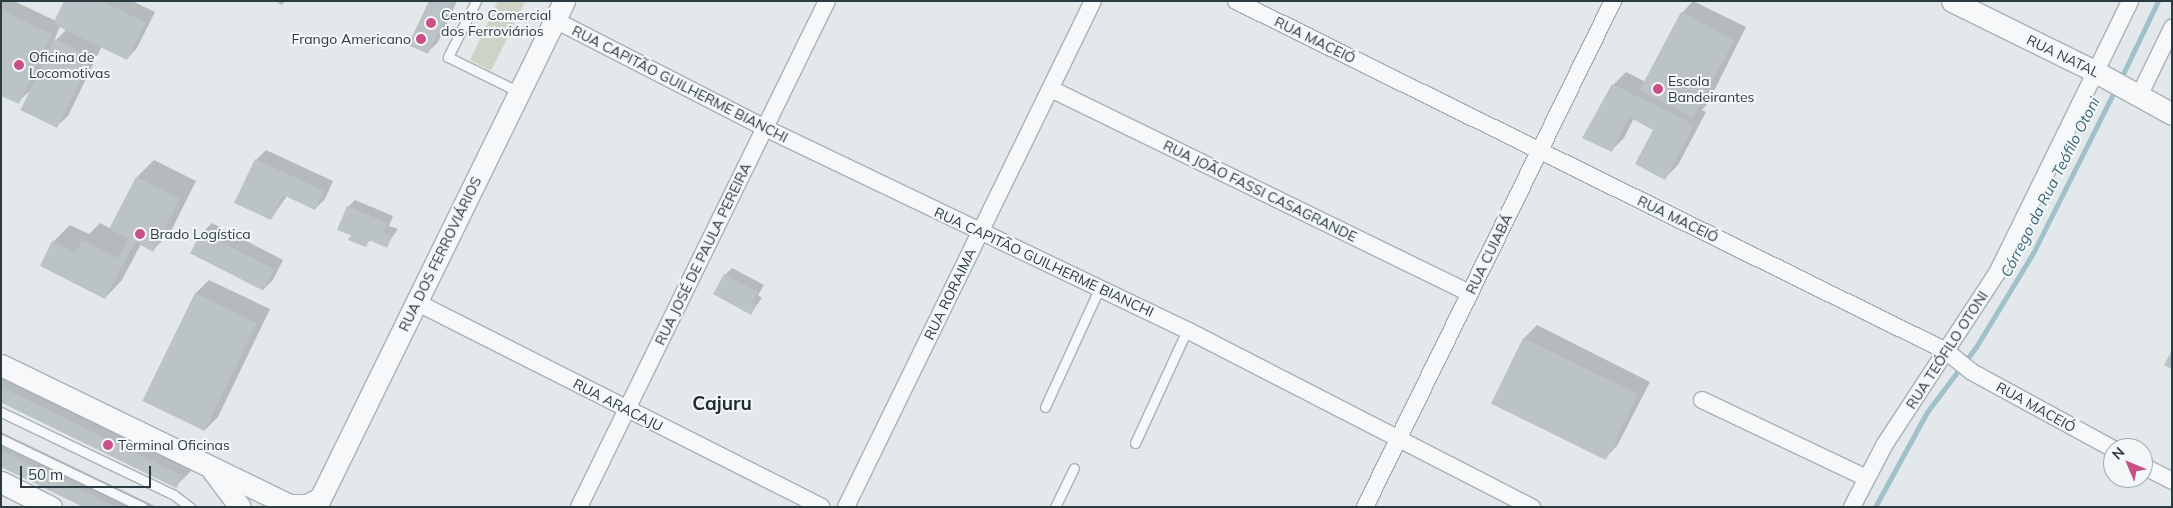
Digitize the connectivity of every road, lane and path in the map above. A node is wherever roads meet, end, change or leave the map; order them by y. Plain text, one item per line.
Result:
1 (476, 1) edge
2 (827, 1) edge
3 (1094, 1) edge
4 (1236, 1) edge
5 (1613, 1) edge
6 (1952, 1) edge
7 (2130, 1) edge
8 (559, 10) edge
9 (2172, 28) edge
10 (2096, 72) junction
11 (1050, 89) junction
12 (519, 92) junction
13 (2139, 96) junction
14 (2172, 114) edge
15 (765, 128) junction
16 (1540, 151) junction
17 (980, 232) junction
18 (1099, 289) junction
19 (1470, 293) junction
20 (416, 302) junction
21 (1187, 330) junction
22 (1946, 351) junction
23 (1, 365) edge
24 (1702, 400) dead end
25 (1044, 407) dead end
26 (626, 410) junction
27 (1, 412) edge
28 (1399, 438) junction
29 (1, 439) edge
30 (1134, 444) dead end
31 (2103, 444) edge
32 (210, 468) junction
33 (1074, 468) dead end
34 (2153, 470) edge
35 (2170, 477) edge
36 (1866, 478) junction
37 (1, 482) edge
38 (318, 502) edge
39 (51, 507) edge
40 (142, 507) edge
41 (190, 507) edge
42 (240, 507) edge
43 (579, 507) edge
44 (821, 507) edge
45 (846, 507) edge
46 (1055, 507) edge
47 (1365, 507) edge
48 (1532, 507) edge
49 (1852, 507) edge

1 - 12 lane
2 - 15 street, RUA JOSÉ DE PAULA PEREIRA
3 - 11 street, RUA RORAIMA
4 - 16 street, RUA MACEIÓ
5 - 16 street, RUA CUIABÁ
6 - 10 street, RUA NATAL
7 - 10 street, RUA TEÓFILO OTONI
8 - 12 street, RUA DOS FERROVIÁRIOS
8 - 15 street, RUA CAPITÃO GUILHERME BIANCHI
9 - 13 street
10 - 13 street, RUA NATAL
10 - 22 street, RUA TEÓFILO OTONI
11 - 17 street, RUA RORAIMA
11 - 19 street, RUA JOÃO FASSI CASAGRANDE
12 - 20 street, RUA DOS FERROVIÁRIOS
13 - 14 street, RUA NATAL
15 - 17 street, RUA CAPITÃO GUILHERME BIANCHI
15 - 26 street, RUA JOSÉ DE PAULA PEREIRA
16 - 19 street, RUA CUIABÁ
16 - 22 street, RUA MACEIÓ
17 - 18 street, RUA CAPITÃO GUILHERME BIANCHI
17 - 45 street, RUA RORAIMA
18 - 21 street, RUA CAPITÃO GUILHERME BIANCHI
18 - 25 lane
19 - 28 street, RUA CUIABÁ
20 - 26 street, RUA ARACAJU
20 - 38 street, RUA DOS FERROVIÁRIOS
21 - 28 street, RUA CAPITÃO GUILHERME BIANCHI
21 - 30 lane
22 - 31 street, RUA MACEIÓ
22 - 36 street, RUA TEÓFILO OTONI
23 - 32 street
24 - 36 street
26 - 43 street, RUA JOSÉ DE PAULA PEREIRA
26 - 44 street, RUA ARACAJU
27 - 41 lane
28 - 47 street, RUA CUIABÁ
28 - 48 street, RUA CAPITÃO GUILHERME BIANCHI
29 - 40 lane
32 - 38 street
32 - 42 street
33 - 46 lane
34 - 35 street
36 - 49 street, RUA TEÓFILO OTONI
37 - 39 street

